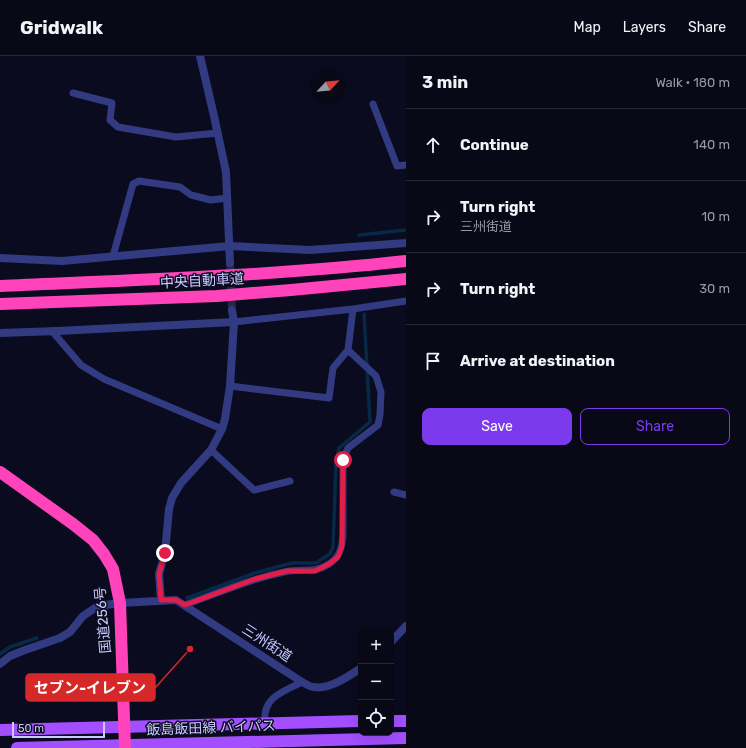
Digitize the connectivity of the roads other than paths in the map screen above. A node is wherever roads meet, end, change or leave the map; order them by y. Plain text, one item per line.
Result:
1 (200, 56) edge
2 (73, 93) dead end
3 (373, 104) dead end
4 (218, 133) junction
5 (406, 165) edge
6 (227, 198) junction
7 (406, 243) edge
8 (230, 246) junction
9 (113, 256) junction
10 (0, 258) edge
11 (406, 261) edge
12 (230, 263) tunnel mouth
13 (406, 279) edge
14 (0, 286) edge
15 (406, 301) edge
16 (0, 304) edge
17 (353, 309) junction
18 (232, 310) tunnel mouth
19 (234, 322) junction
20 (52, 331) junction
21 (0, 333) edge
22 (348, 350) junction
23 (230, 386) junction
24 (222, 429) junction
25 (211, 450) junction
26 (0, 472) edge
27 (290, 481) dead end
28 (394, 492) dead end
29 (406, 495) edge
30 (161, 600) junction
31 (120, 603) junction
32 (185, 605) junction
33 (406, 626) edge
34 (394, 639) edge
35 (0, 664) edge
36 (358, 670) edge
37 (302, 682) junction
38 (358, 721) edge
39 (394, 721) edge
40 (406, 721) edge
41 (265, 723) junction
42 (124, 727) junction
43 (0, 730) edge
44 (406, 738) edge
45 (125, 747) edge
46 (17, 748) edge

1 - 4 street
2 - 4 lane
3 - 5 lane
4 - 6 street
6 - 8 street
6 - 9 lane
7 - 8 street
8 - 9 street
8 - 12 street
9 - 10 street
11 - 14 highway, 中央自動車道
13 - 16 highway, 中央自動車道
15 - 17 lane
17 - 19 lane
17 - 22 lane
18 - 19 street
19 - 20 street
19 - 23 street
20 - 21 street
20 - 24 lane
22 - 23 lane
22 - 32 lane
23 - 24 street
24 - 25 street
25 - 27 lane
25 - 30 street
26 - 31 highway, 国道256号
28 - 29 lane
30 - 31 street, 三州街道
30 - 32 street, 三州街道
31 - 35 street, 三州街道
31 - 42 highway, 国道256号
32 - 37 street, 三州街道
33 - 34 street
36 - 37 street, 三州街道
37 - 41 lane
38 - 41 main road, 飯島飯田線 バイパス
39 - 40 main road
41 - 42 main road, 飯島飯田線 バイパス
42 - 43 main road, 飯島飯田線 バイパス
42 - 45 highway, 国道256号
44 - 45 main road, 飯島飯田線 バイパス
45 - 46 main road, 飯島飯田線 バイパス

